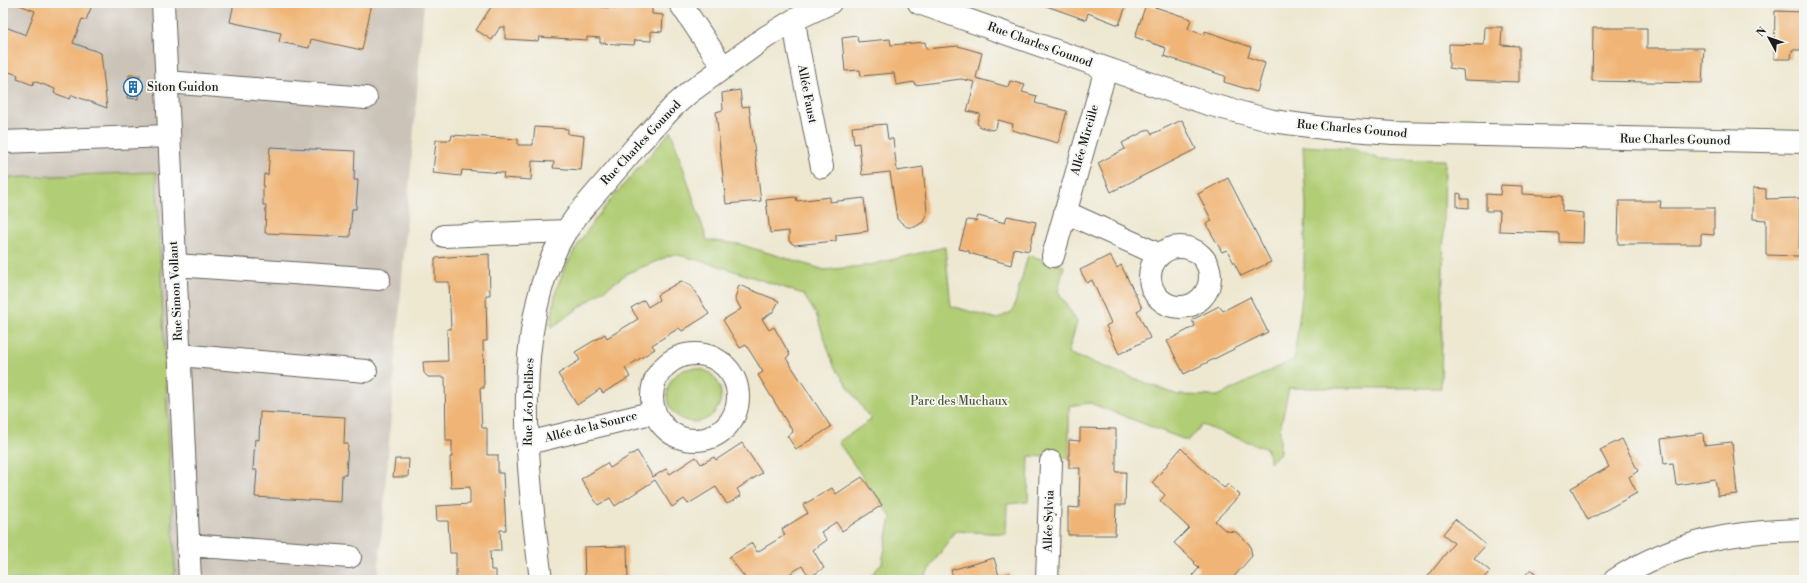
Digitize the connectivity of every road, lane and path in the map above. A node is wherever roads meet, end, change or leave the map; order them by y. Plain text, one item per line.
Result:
1 (163, 3) edge
2 (680, 3) edge
3 (830, 3) edge
4 (930, 5) edge
5 (794, 20) junction
6 (723, 67) junction
7 (1106, 69) junction
8 (167, 82) junction
9 (366, 98) dead end
10 (169, 136) junction
11 (3, 142) edge
12 (1804, 142) edge
13 (822, 167) dead end
14 (1065, 212) junction
15 (566, 230) junction
16 (444, 236) dead end
17 (1160, 255) dead end
18 (1053, 256) dead end
19 (175, 265) junction
20 (379, 279) dead end
21 (179, 355) junction
22 (366, 371) dead end
23 (654, 412) dead end
24 (528, 443) junction
25 (1051, 462) dead end
26 (1804, 530) edge
27 (188, 545) junction
28 (350, 557) dead end
29 (190, 580) edge
30 (541, 580) edge
31 (1047, 580) edge
32 (1615, 580) edge

1 - 8 street, Rue Simon Vollant
2 - 6 street
3 - 5 street, Rue Charles Gounod
4 - 7 street, Rue Charles Gounod
5 - 6 street, Rue Charles Gounod
5 - 13 street, Allée Faust
6 - 15 street, Rue Charles Gounod
7 - 12 street, Rue Charles Gounod
7 - 14 street, Allée Mireille
8 - 9 street
8 - 10 street, Rue Simon Vollant
10 - 11 street
10 - 19 street, Rue Simon Vollant
14 - 17 street
14 - 18 street, Allée Mireille
15 - 16 street
15 - 24 street, Rue Léo Delibes
19 - 20 street
19 - 21 street, Rue Simon Vollant
21 - 22 street
21 - 27 street, Rue Simon Vollant
23 - 24 street, Allée de la Source
24 - 30 street, Rue Léo Delibes
25 - 31 street, Allée Sylvia
26 - 32 street
27 - 28 street
27 - 29 street, Rue Simon Vollant

